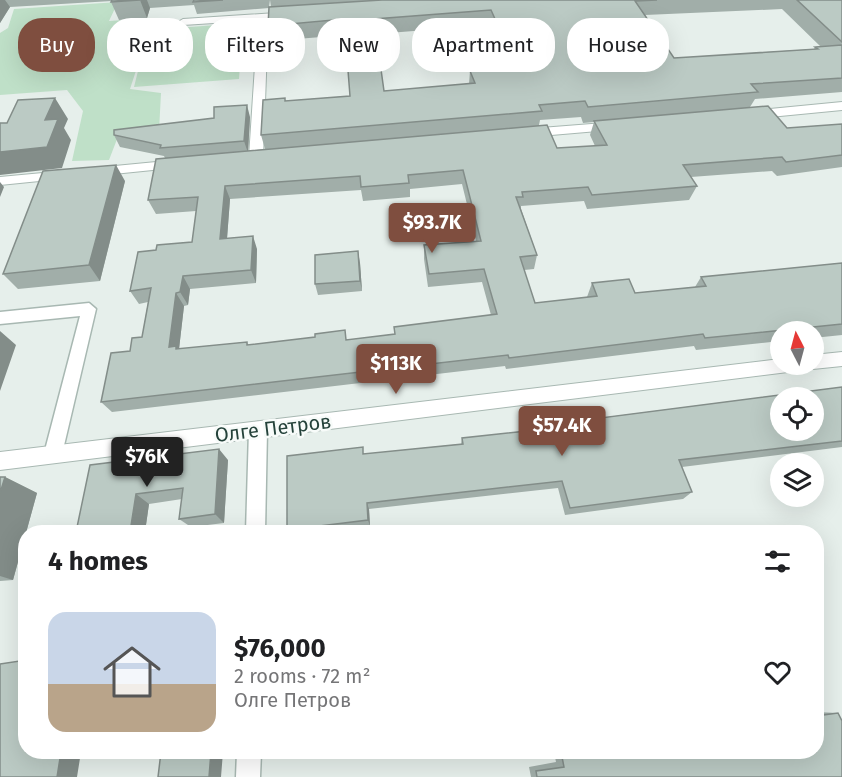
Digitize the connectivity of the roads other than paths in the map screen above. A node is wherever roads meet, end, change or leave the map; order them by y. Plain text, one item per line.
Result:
1 (297, 15) edge
2 (263, 17) junction
3 (193, 21) edge
4 (842, 106) edge
5 (734, 116) edge
6 (630, 125) edge
7 (513, 135) edge
8 (256, 157) edge
9 (187, 163) edge
10 (0, 181) edge
11 (0, 318) edge
12 (842, 359) edge
13 (824, 361) edge
14 (770, 367) edge
15 (258, 430) junction
16 (53, 454) junction
17 (0, 461) edge
18 (255, 525) edge
19 (249, 759) edge
20 (248, 777) edge

1 - 2 street
2 - 3 street
2 - 8 street
4 - 5 street
6 - 7 street
9 - 10 street
11 - 16 lane
12 - 13 street
14 - 15 street, Олге Петров
15 - 16 street, Олге Петров
15 - 18 lane
16 - 17 street, Олге Петров
19 - 20 lane

